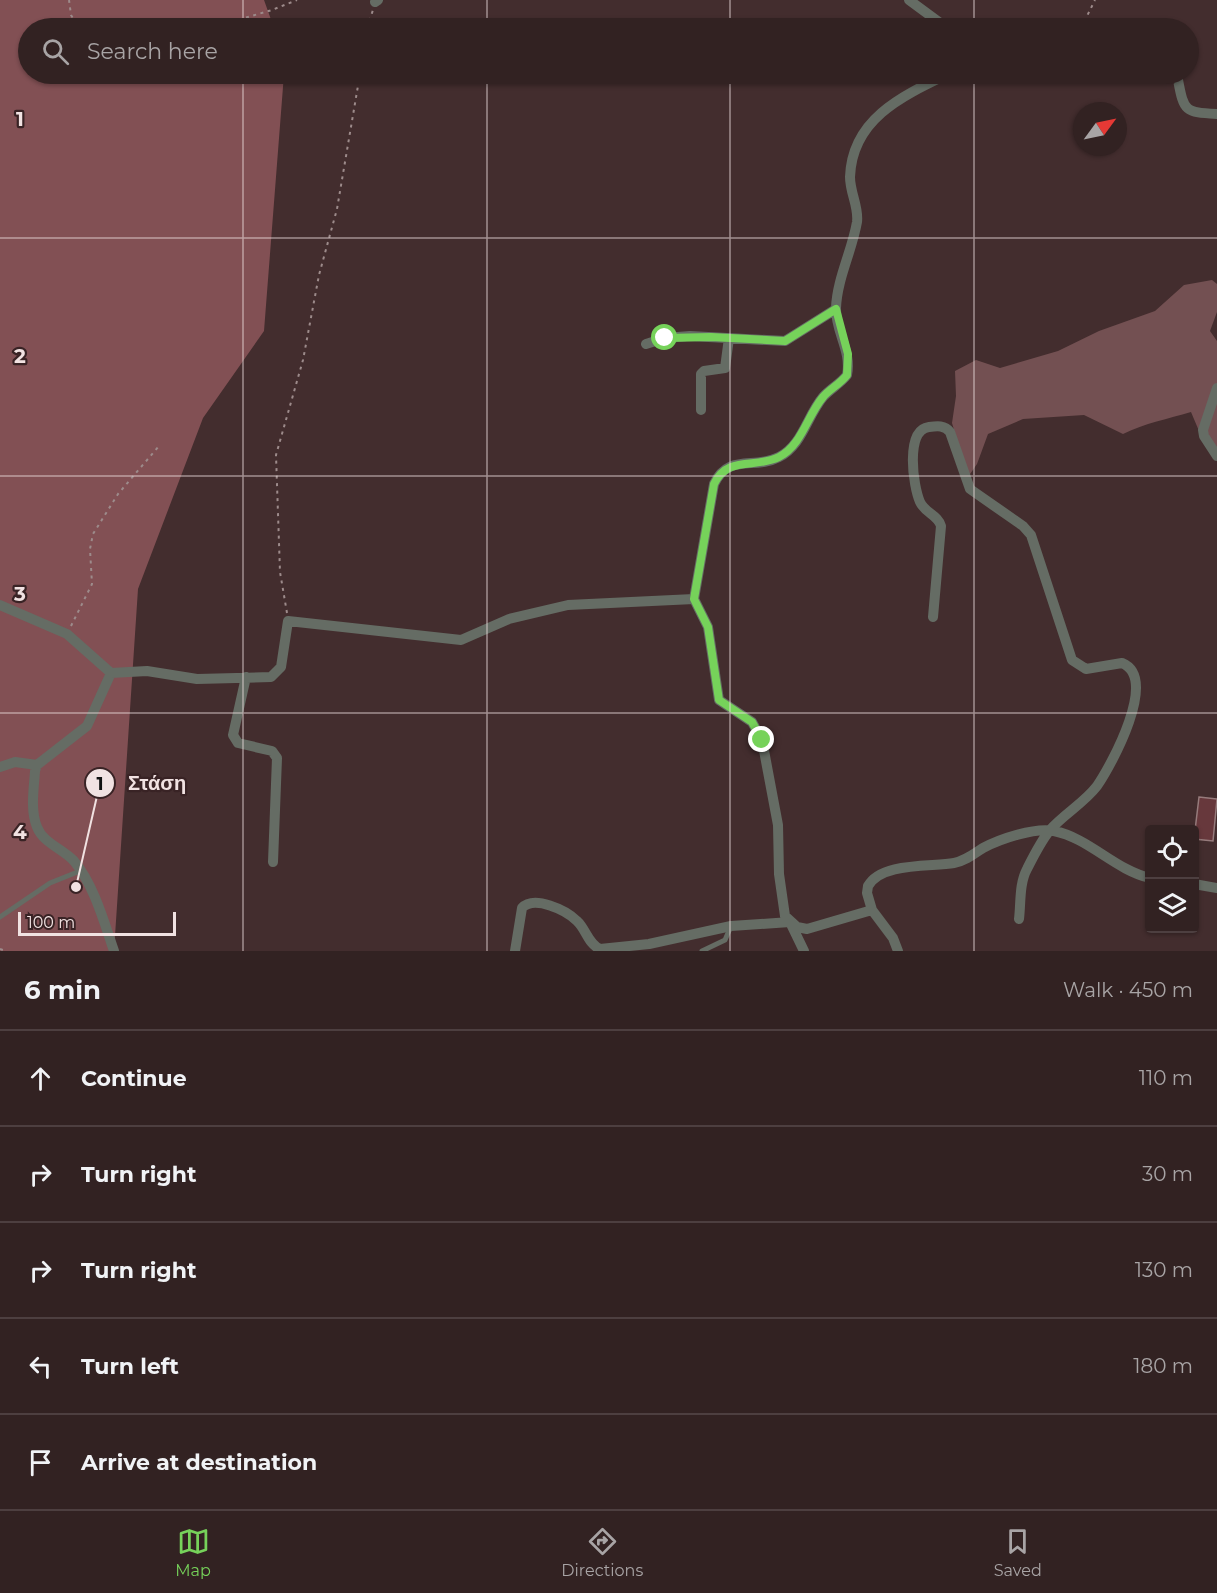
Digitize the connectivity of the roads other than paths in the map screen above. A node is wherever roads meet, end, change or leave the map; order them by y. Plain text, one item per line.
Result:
1 (909, 0) edge
2 (933, 18) edge
3 (929, 84) edge
4 (1179, 84) edge
5 (1217, 114) edge
6 (836, 309) junction
7 (729, 338) junction
8 (645, 344) dead end
9 (1217, 388) edge
10 (701, 410) dead end
11 (1217, 456) edge
12 (694, 599) junction
13 (0, 605) edge
14 (933, 617) dead end
15 (111, 673) junction
16 (246, 677) junction
17 (37, 765) junction
18 (0, 767) edge
19 (1050, 831) junction
20 (273, 862) dead end
21 (80, 871) junction
22 (1145, 877) edge
23 (1199, 885) edge
24 (1217, 888) edge
25 (872, 910) junction
26 (0, 917) edge
27 (1019, 919) dead end
28 (790, 922) junction
29 (731, 926) junction
30 (113, 951) edge
31 (514, 951) edge
32 (702, 951) edge
33 (804, 951) edge
34 (898, 951) edge

1 - 2 street
3 - 6 street
4 - 5 street
6 - 7 street
6 - 12 street
7 - 8 street
7 - 10 street
9 - 11 street
12 - 16 street
12 - 28 street
13 - 15 street
14 - 19 street
15 - 16 street
15 - 17 street
16 - 20 street
17 - 18 street
17 - 21 street
19 - 22 street
19 - 25 street
19 - 27 street
21 - 26 lane
21 - 30 street
23 - 24 street
25 - 28 street
25 - 34 street
28 - 29 street
28 - 33 street
29 - 31 street
29 - 32 lane

